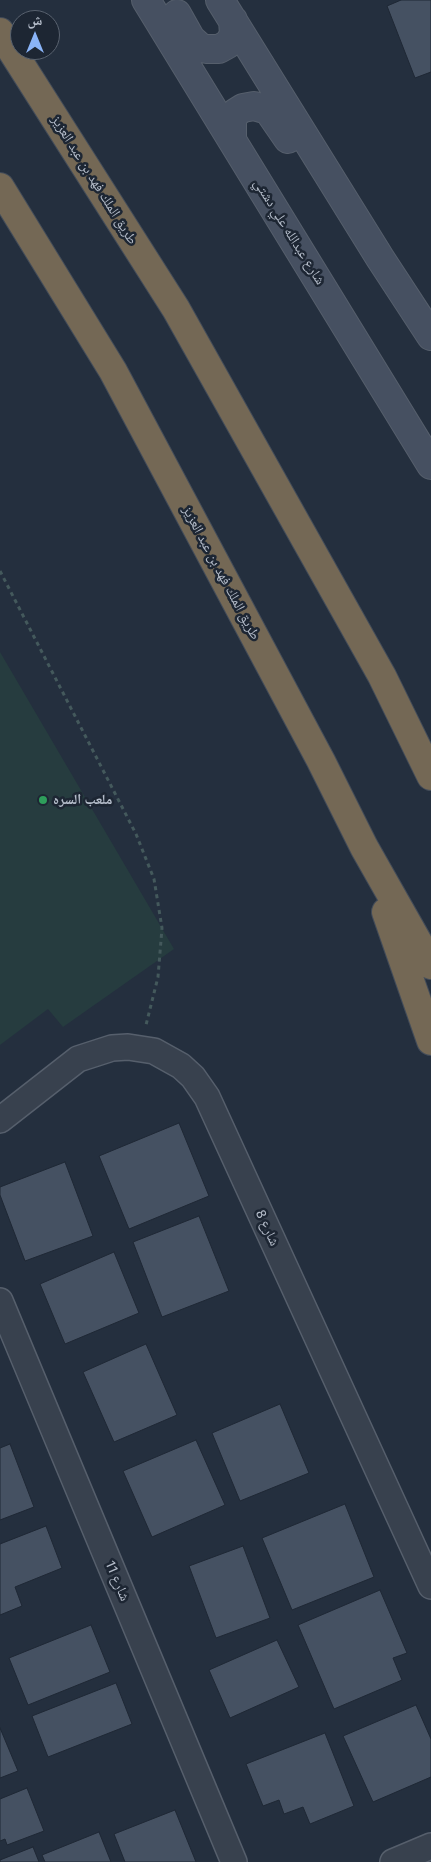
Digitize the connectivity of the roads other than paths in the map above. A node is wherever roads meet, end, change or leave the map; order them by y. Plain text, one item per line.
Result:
1 (146, 0) edge
2 (168, 0) edge
3 (227, 10) edge
4 (0, 32) edge
5 (232, 139) junction
6 (0, 188) edge
7 (380, 258) junction
8 (431, 336) edge
9 (431, 465) edge
10 (431, 776) edge
11 (364, 847) junction
12 (431, 965) edge
13 (431, 1040) edge
14 (0, 1120) edge
15 (0, 1301) edge
16 (431, 1586) edge
17 (431, 1846) edge
18 (234, 1862) edge
19 (393, 1862) edge

1 - 5 main road, شارع عبدالله علي دشتي
2 - 3 main road
3 - 7 main road
4 - 10 highway, طريق الملك فهد بن عبد العزيز
5 - 7 main road
5 - 9 main road, شارع عبدالله علي دشتي
6 - 11 highway, طريق الملك فهد بن عبد العزيز
7 - 8 main road
11 - 12 highway, طريق الملك فهد بن عبد العزيز
11 - 13 highway
14 - 16 street, شارع 8
15 - 18 street, شارع 11
17 - 19 street

